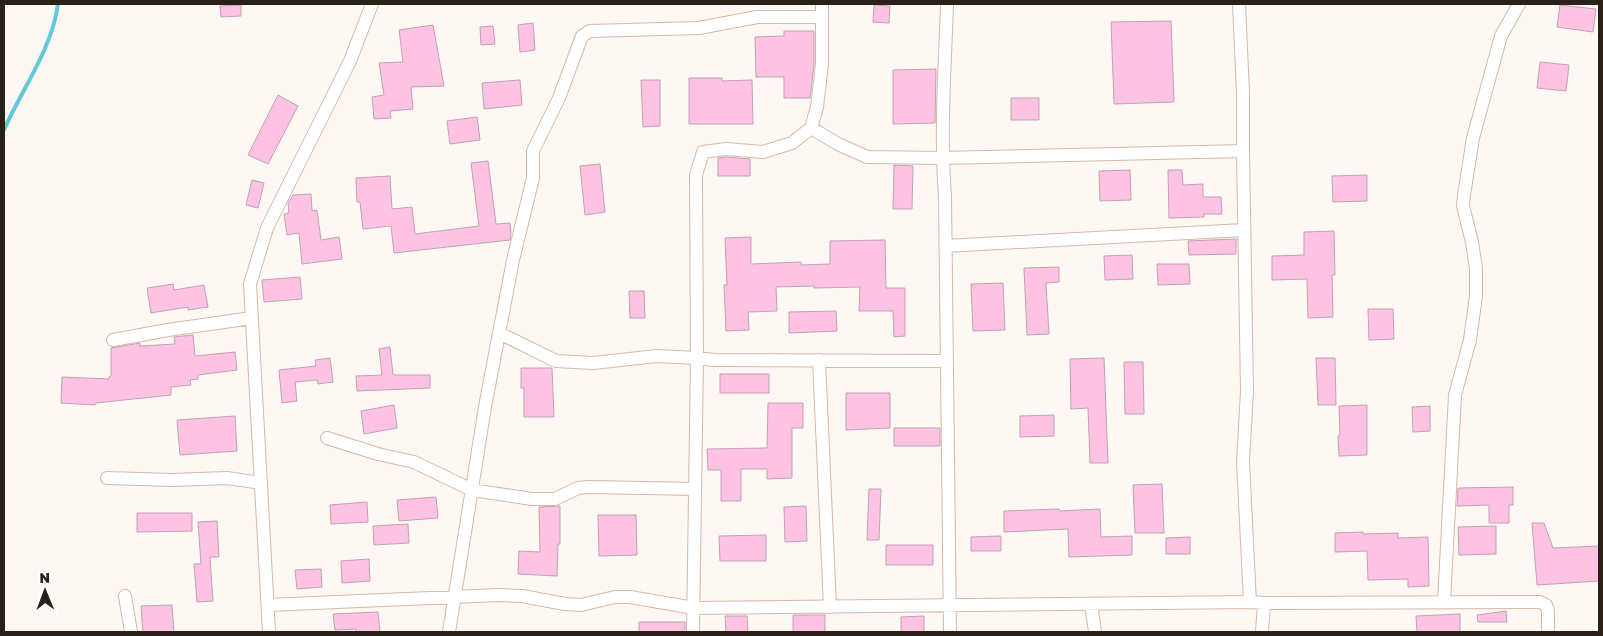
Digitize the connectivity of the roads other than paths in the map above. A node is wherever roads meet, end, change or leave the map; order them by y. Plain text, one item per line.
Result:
1 (372, 4) edge
2 (822, 4) edge
3 (947, 4) edge
4 (1239, 4) edge
5 (1519, 4) edge
6 (822, 17) junction
7 (811, 128) junction
8 (1243, 151) junction
9 (942, 158) junction
10 (1244, 230) junction
11 (945, 246) junction
12 (252, 318) junction
13 (499, 333) junction
14 (113, 340) dead end
15 (696, 358) junction
16 (819, 360) junction
17 (946, 361) junction
18 (328, 438) dead end
19 (107, 478) dead end
20 (261, 483) junction
21 (694, 489) junction
22 (472, 490) junction
23 (126, 596) dead end
24 (454, 598) junction
25 (1250, 602) junction
26 (1444, 602) junction
27 (1264, 603) junction
28 (1091, 604) junction
29 (268, 605) junction
30 (950, 606) junction
31 (830, 607) junction
32 (694, 608) junction
33 (130, 632) edge
34 (269, 632) edge
35 (449, 632) edge
36 (694, 632) edge
37 (950, 632) edge
38 (1095, 632) edge
39 (1262, 632) edge
40 (1548, 632) edge

1 - 12 street
2 - 6 street
3 - 9 street
4 - 8 street
5 - 26 street
6 - 7 street
6 - 13 street
7 - 9 street
7 - 15 street
8 - 9 street
8 - 10 street
9 - 11 street
10 - 11 street
10 - 25 street
11 - 17 street
12 - 14 street
12 - 20 street
13 - 15 street
13 - 22 street
15 - 16 street
15 - 21 street
16 - 17 street
16 - 31 street
17 - 30 street
18 - 22 street
19 - 20 street
20 - 29 street
21 - 22 street
21 - 32 street
22 - 24 street
23 - 33 street
24 - 29 street
24 - 32 street
24 - 35 street
25 - 27 street
25 - 28 street
26 - 27 street
26 - 40 street
27 - 39 street
28 - 30 street
28 - 38 street
29 - 34 street
30 - 31 street
30 - 37 street
31 - 32 street
32 - 36 street

